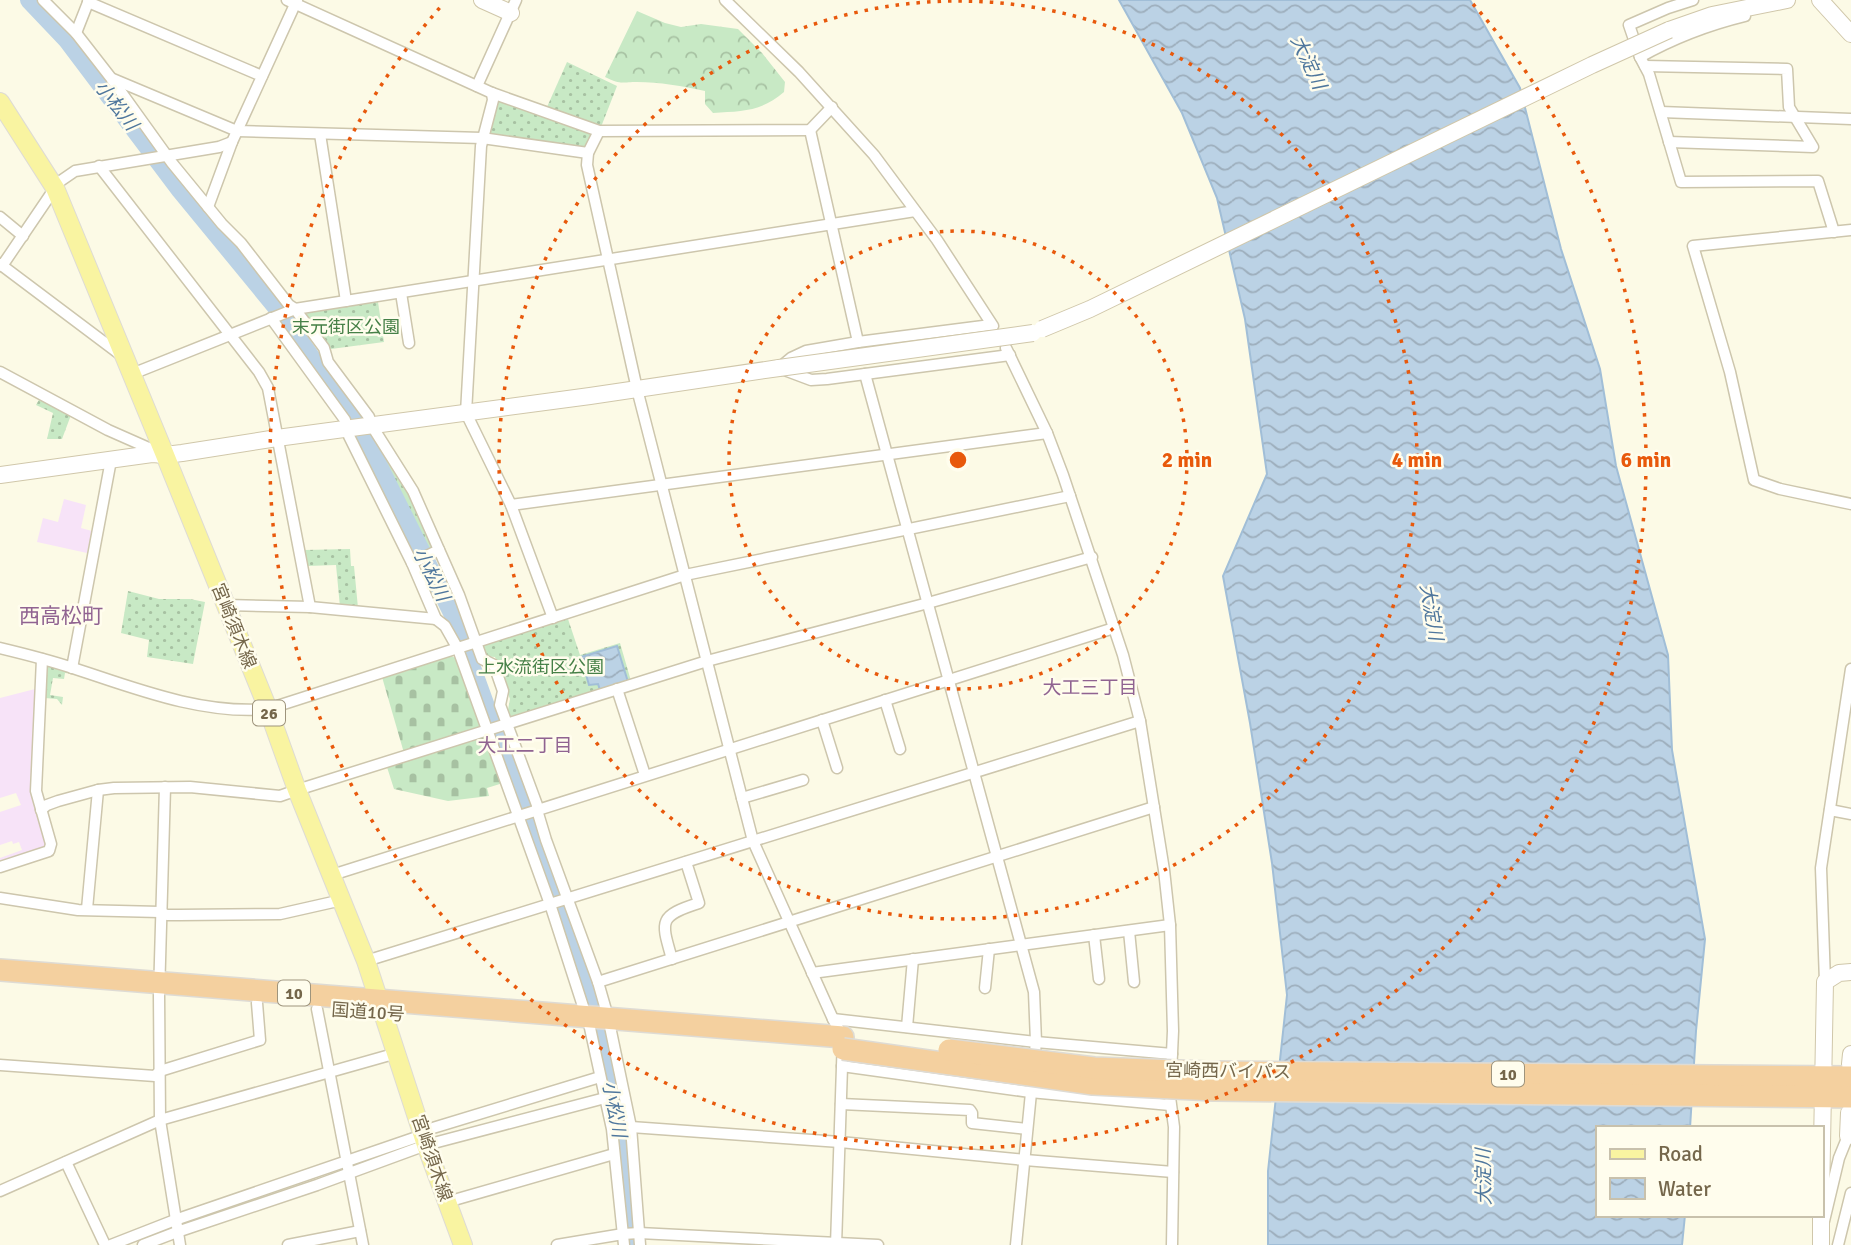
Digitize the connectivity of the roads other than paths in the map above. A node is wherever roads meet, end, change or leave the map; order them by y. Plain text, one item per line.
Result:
1 (43, 0) edge
2 (482, 0) edge
3 (725, 0) edge
4 (1693, 0) edge
5 (1788, 0) edge
6 (1820, 0) edge
7 (88, 1) edge
8 (293, 1) edge
9 (1669, 4) edge
10 (513, 6) edge
11 (76, 33) junction
12 (1851, 34) edge
13 (1643, 61) junction
14 (262, 76) junction
15 (111, 78) junction
16 (477, 86) junction
17 (492, 93) junction
18 (0, 102) edge
19 (832, 107) junction
20 (1661, 112) junction
21 (1796, 117) junction
22 (1851, 119) edge
23 (810, 130) junction
24 (237, 131) junction
25 (600, 131) junction
26 (320, 134) junction
27 (481, 138) junction
28 (232, 142) junction
29 (1669, 142) junction
30 (588, 153) junction
31 (166, 156) junction
32 (99, 166) junction
33 (55, 188) junction
34 (208, 207) junction
35 (915, 211) junction
36 (0, 217) edge
37 (832, 225) junction
38 (1851, 230) edge
39 (1834, 232) junction
40 (23, 236) junction
41 (608, 260) junction
42 (1, 265) edge
43 (473, 282) junction
44 (401, 293) junction
45 (346, 301) junction
46 (295, 309) junction
47 (271, 318) junction
48 (230, 334) junction
49 (858, 342) junction
50 (408, 343) dead end
51 (124, 357) junction
52 (779, 368) junction
53 (0, 372) edge
54 (865, 373) junction
55 (132, 374) junction
56 (637, 389) junction
57 (466, 413) junction
58 (372, 426) junction
59 (349, 429) junction
60 (1047, 433) junction
61 (276, 438) junction
62 (887, 454) junction
63 (165, 455) junction
64 (111, 460) junction
65 (0, 475) edge
66 (661, 485) junction
67 (1070, 496) junction
68 (1851, 504) edge
69 (511, 505) junction
70 (908, 530) junction
71 (439, 550) junction
72 (1092, 557) junction
73 (412, 563) junction
74 (685, 575) junction
75 (928, 603) junction
76 (226, 605) junction
77 (310, 607) junction
78 (553, 618) junction
79 (436, 619) junction
80 (1114, 628) junction
81 (476, 643) junction
82 (0, 648) edge
83 (458, 649) junction
84 (42, 659) junction
85 (707, 661) junction
86 (72, 668) junction
87 (1851, 670) edge
88 (948, 679) junction
89 (617, 689) junction
90 (886, 700) junction
91 (268, 709) junction
92 (822, 720) junction
93 (1140, 721) junction
94 (507, 723) junction
95 (487, 729) junction
96 (900, 749) dead end
97 (729, 750) junction
98 (837, 768) dead end
99 (973, 773) junction
100 (645, 775) junction
101 (803, 780) dead end
102 (165, 787) junction
103 (297, 789) junction
104 (98, 790) junction
105 (742, 798) junction
106 (1154, 807) junction
107 (41, 810) junction
108 (537, 810) junction
109 (1830, 810) junction
110 (1851, 814) edge
111 (518, 816) junction
112 (753, 841) junction
113 (997, 855) junction
114 (686, 862) junction
115 (0, 867) edge
116 (332, 875) junction
117 (0, 898) edge
118 (568, 898) junction
119 (342, 900) junction
120 (550, 904) junction
121 (87, 909) junction
122 (160, 912) junction
123 (789, 921) junction
124 (1170, 925) junction
125 (1129, 930) junction
126 (1094, 935) junction
127 (1020, 944) junction
128 (989, 949) junction
129 (673, 959) junction
130 (914, 959) junction
131 (366, 961) junction
132 (0, 970) edge
133 (1851, 972) edge
134 (812, 973) junction
135 (1099, 979) dead end
136 (598, 982) junction
137 (1134, 982) dead end
138 (1825, 982) junction
139 (0, 983) edge
140 (985, 988) dead end
141 (159, 989) junction
142 (257, 1003) junction
143 (382, 1006) junction
144 (317, 1009) junction
145 (599, 1022) junction
146 (907, 1027) junction
147 (1036, 1042) junction
148 (840, 1043) junction
149 (397, 1053) junction
150 (1172, 1054) junction
151 (0, 1065) edge
152 (1851, 1065) edge
153 (160, 1071) junction
154 (329, 1072) junction
155 (600, 1077) junction
156 (1813, 1087) junction
157 (1030, 1092) junction
158 (605, 1098) junction
159 (841, 1104) junction
160 (1170, 1105) junction
161 (1850, 1105) edge
162 (160, 1121) junction
163 (1816, 1126) edge
164 (631, 1127) junction
165 (1027, 1129) junction
166 (1848, 1136) junction
167 (424, 1138) junction
168 (840, 1142) junction
169 (614, 1154) junction
170 (1851, 1156) edge
171 (1025, 1160) junction
172 (346, 1161) junction
173 (66, 1162) junction
174 (1173, 1172) junction
175 (349, 1173) junction
176 (0, 1191) edge
177 (1851, 1193) edge
178 (447, 1202) junction
179 (1821, 1217) edge
180 (176, 1226) junction
181 (360, 1231) junction
182 (623, 1239) edge
183 (640, 1239) edge
184 (1821, 1241) edge
185 (836, 1244) edge
186 (105, 1245) edge
187 (111, 1245) edge
188 (144, 1245) edge
189 (180, 1245) edge
190 (288, 1245) edge
191 (363, 1245) edge
192 (463, 1245) edge
193 (557, 1245) edge
194 (878, 1245) edge
195 (1016, 1245) edge
196 (1172, 1245) edge
197 (1838, 1245) edge

1 - 11 street
2 - 10 street
3 - 19 street
4 - 9 street
5 - 13 street
5 - 52 street, bridge
6 - 12 street
7 - 11 street
7 - 14 street
8 - 14 street
8 - 16 street
9 - 13 street
10 - 16 street
11 - 15 street
13 - 20 street
13 - 21 street
14 - 24 street
15 - 24 street
15 - 31 street
16 - 17 street
17 - 25 street
17 - 27 street
18 - 33 main road, 宮崎須木線 / 26
19 - 23 street
19 - 35 street
20 - 21 street
20 - 29 street
21 - 22 street
21 - 29 street
23 - 25 street
23 - 37 street
24 - 26 street
24 - 28 street
25 - 30 street
26 - 27 street
26 - 45 street
27 - 30 street
27 - 43 street
28 - 31 street
28 - 34 street
29 - 39 street
30 - 41 street
31 - 32 street
31 - 34 street
32 - 33 street
32 - 48 street
33 - 40 street
33 - 51 main road, 宮崎須木線 / 26
34 - 46 street
35 - 37 street
35 - 49 street
36 - 40 street
37 - 41 street
37 - 49 street
38 - 39 street
39 - 68 street
40 - 42 street
41 - 43 street
41 - 56 street
42 - 51 street
43 - 44 street
43 - 57 street
44 - 45 street
44 - 50 street
45 - 46 street
46 - 47 street
46 - 58 street
47 - 48 street
47 - 59 street
48 - 55 street
48 - 61 street
49 - 52 street
51 - 55 main road, 宮崎須木線 / 26
52 - 54 street
52 - 56 street
53 - 63 street
54 - 60 street
54 - 62 street
55 - 63 main road, 宮崎須木線 / 26
56 - 57 street
56 - 66 street
57 - 58 street
57 - 69 street
58 - 59 street
58 - 71 street
59 - 61 street
59 - 73 street
60 - 62 street
60 - 67 street
61 - 63 street
61 - 77 street
62 - 66 street
62 - 70 street
63 - 64 street
63 - 76 main road, 宮崎須木線 / 26
64 - 65 street
64 - 86 street
66 - 69 street
66 - 74 street
67 - 70 street
67 - 72 street
69 - 78 street
70 - 74 street
70 - 75 street
71 - 73 street
71 - 81 street
72 - 75 street
72 - 80 street
73 - 79 street
74 - 78 street
74 - 85 street
75 - 85 street
75 - 88 street
76 - 77 street
76 - 91 main road, 宮崎須木線 / 26
77 - 79 street
78 - 81 street
79 - 83 street
80 - 88 street
80 - 93 street
81 - 83 street
81 - 94 street
82 - 84 street
83 - 91 street
83 - 95 street
84 - 86 street
84 - 107 street
85 - 89 street
85 - 97 street
86 - 91 street
87 - 109 street
88 - 90 street
88 - 99 street
89 - 94 street
89 - 100 street
90 - 92 street
90 - 96 street
91 - 103 main road, 宮崎須木線 / 26
92 - 97 street
92 - 98 street
93 - 99 street
93 - 106 street
94 - 95 street
94 - 108 street
95 - 103 street
95 - 111 street
97 - 100 street
97 - 105 street
99 - 112 street
99 - 113 street
100 - 108 street
101 - 105 street
102 - 103 street
102 - 104 street
102 - 122 street
103 - 116 main road, 宮崎須木線 / 26
104 - 107 street
104 - 121 street
105 - 112 street
106 - 113 street
106 - 124 street
107 - 115 street
108 - 111 street
108 - 118 street
109 - 110 street
109 - 138 street
111 - 116 street
111 - 120 street
112 - 114 street
112 - 123 street
113 - 123 street
113 - 127 street
114 - 118 street
114 - 129 street
116 - 119 main road, 宮崎須木線 / 26
117 - 121 street
118 - 120 street
118 - 136 street
119 - 122 street
119 - 131 main road, 宮崎須木線 / 26
120 - 131 street
120 - 145 street
121 - 122 street
122 - 141 street
123 - 129 street
123 - 134 street
124 - 125 street
124 - 150 street
125 - 126 street
125 - 137 street
126 - 127 street
126 - 135 street
127 - 128 street
127 - 147 street
128 - 130 street
128 - 140 street
129 - 136 street
130 - 134 street
130 - 146 street
131 - 143 main road, 宮崎須木線 / 26
132 - 141 highway, 国道10号 / 10
133 - 138 street
134 - 148 street
136 - 145 street
138 - 156 street
139 - 141 highway, 国道10号 / 10
141 - 142 highway, 国道10号 / 10
141 - 143 highway, 国道10号 / 10
141 - 153 street
142 - 144 highway, 国道10号 / 10
142 - 153 street
143 - 144 highway, 国道10号 / 10
143 - 145 highway, 国道10号 / 10
143 - 149 main road, 宮崎須木線 / 26
144 - 154 street
145 - 148 highway, 宮崎西バイパス / 10
145 - 155 street
145 - 164 street
146 - 147 street
146 - 148 street
147 - 150 street
147 - 157 street
148 - 156 highway, 宮崎西バイパス / 10, bridge
148 - 157 street
148 - 159 street
149 - 154 street
149 - 167 main road, 宮崎須木線 / 26
150 - 160 street
151 - 153 street
152 - 156 highway, 宮崎西バイパス / 10
153 - 162 street
154 - 162 street
154 - 172 street
155 - 158 street
155 - 167 street
156 - 161 highway, 宮崎西バイパス / 10
156 - 163 street
157 - 160 street
157 - 165 street
158 - 167 street
158 - 169 street
159 - 165 street
159 - 168 street
160 - 174 street
161 - 166 street
162 - 173 street
162 - 180 street
164 - 168 street
164 - 183 street
165 - 171 street
166 - 170 street
166 - 184 street
167 - 172 street
167 - 175 street
167 - 178 main road, 宮崎須木線 / 26
168 - 171 street
168 - 185 street
169 - 178 street
169 - 182 street
171 - 174 street
171 - 195 street
172 - 175 street
172 - 180 street
173 - 176 street
173 - 186 street
174 - 196 street
175 - 180 street
175 - 181 street
177 - 197 street
178 - 192 main road, 宮崎須木線 / 26
179 - 184 street
180 - 187 street
180 - 188 street
180 - 189 street
181 - 190 street
181 - 191 street
182 - 183 street
182 - 193 street
183 - 185 street
185 - 194 street

